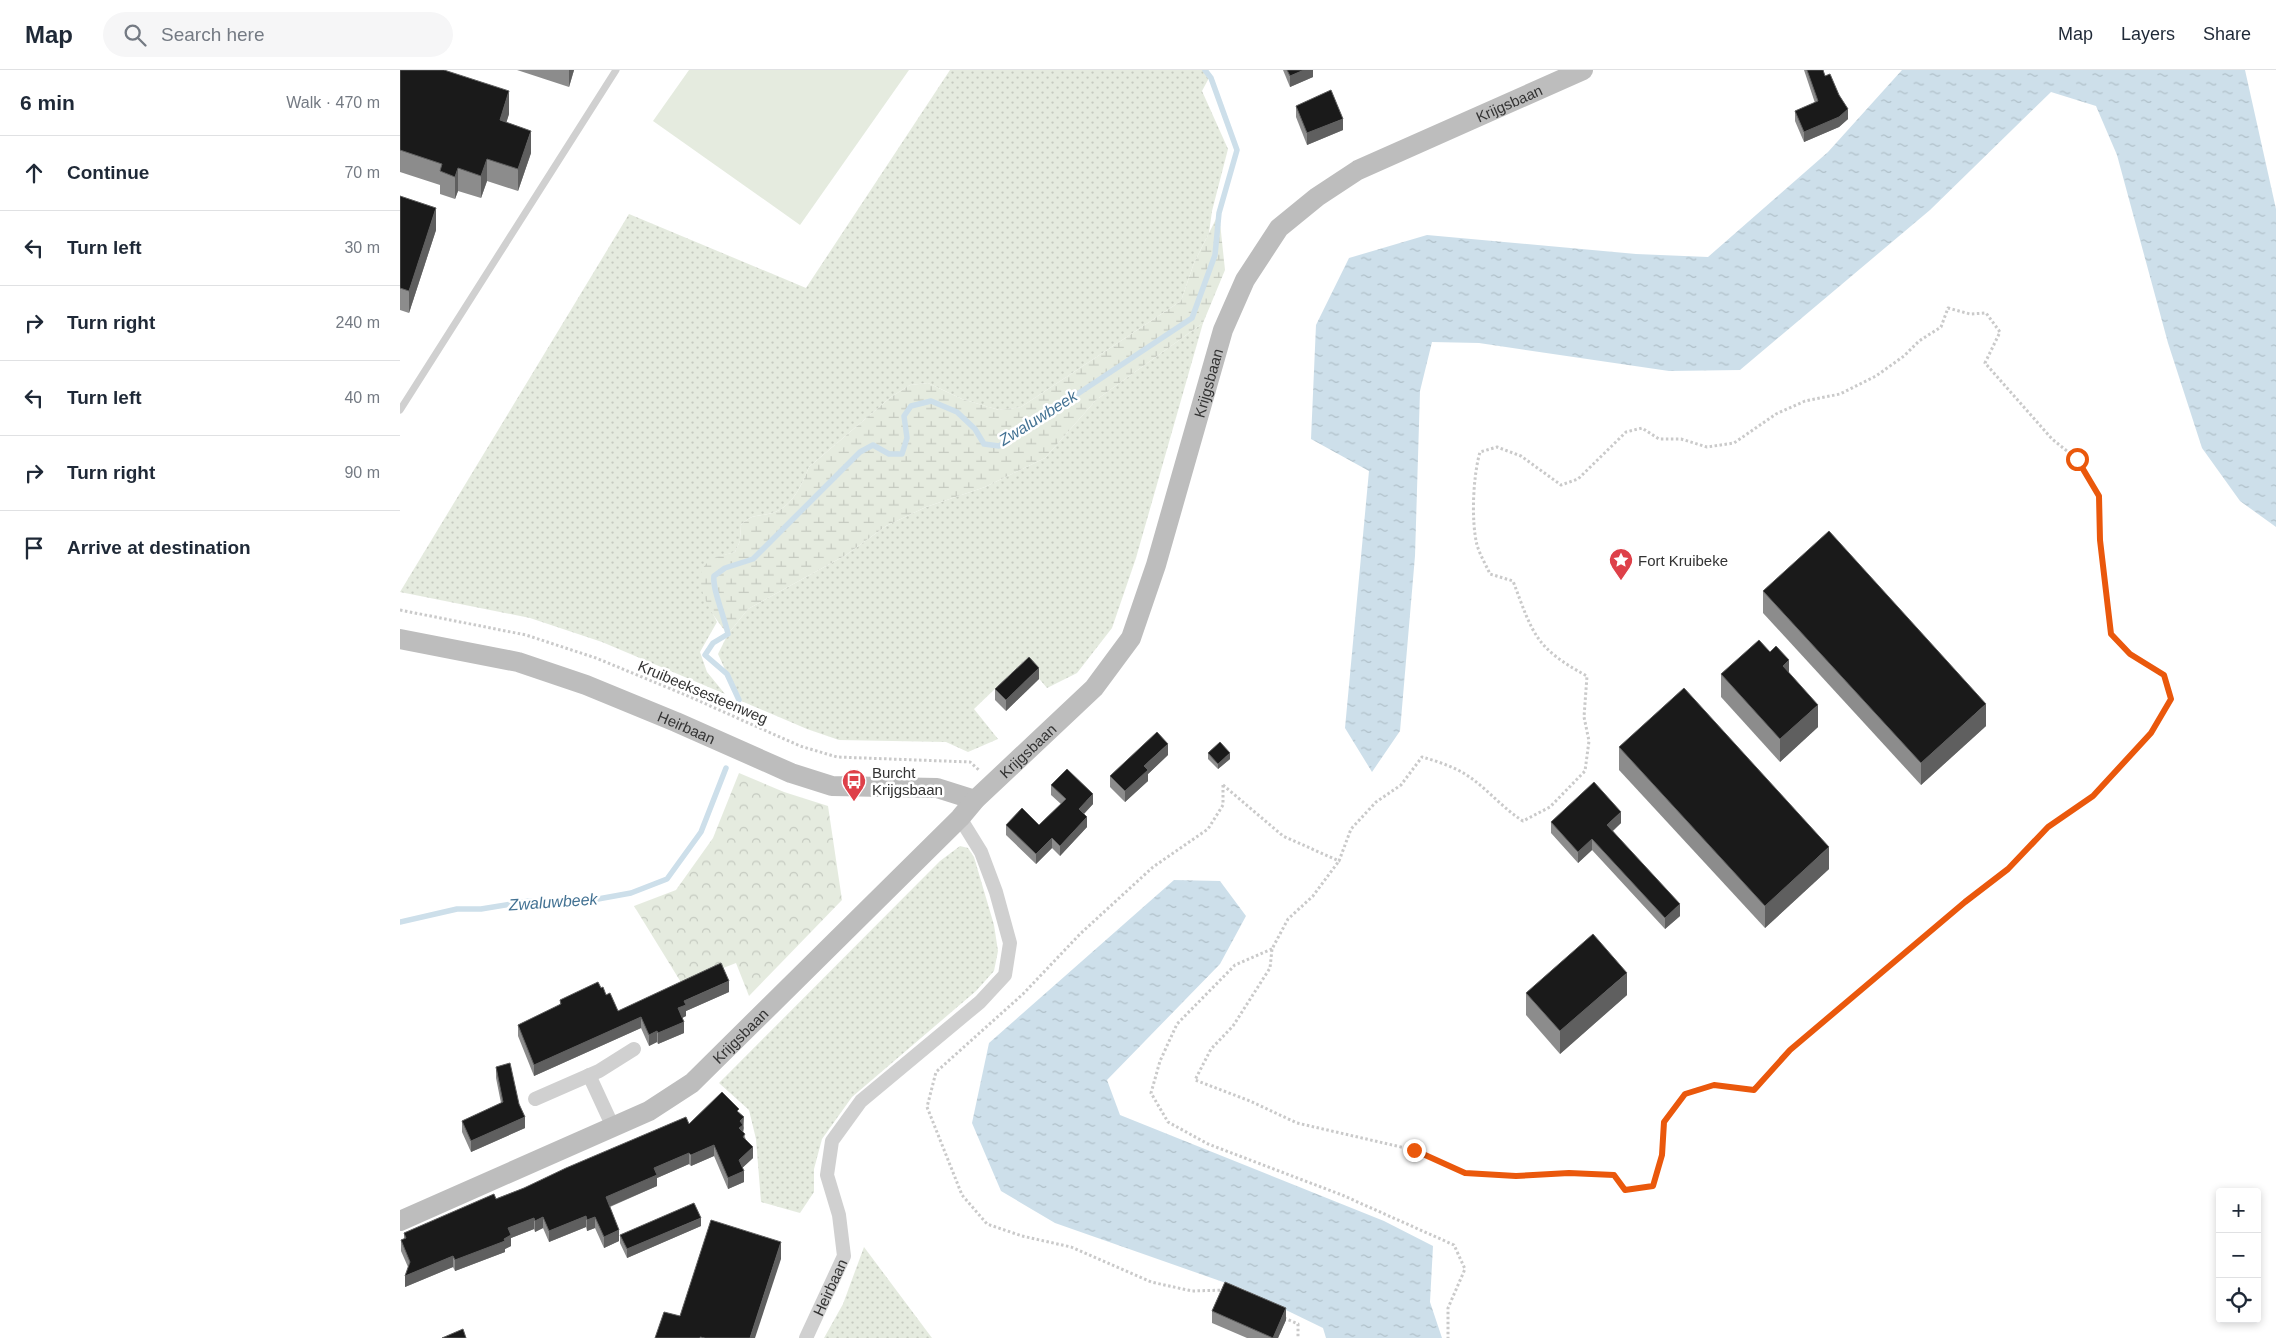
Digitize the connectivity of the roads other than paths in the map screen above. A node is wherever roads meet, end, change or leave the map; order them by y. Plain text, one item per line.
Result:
1 (616, 70) edge
2 (1583, 70) edge
3 (400, 410) edge
4 (400, 639) edge
5 (975, 800) junction
6 (960, 818) junction
7 (634, 1049) dead end
8 (589, 1075) junction
9 (535, 1100) dead end
10 (613, 1127) junction
11 (400, 1221) edge
12 (806, 1338) edge

1 - 3 lane
2 - 5 main road, Krijgsbaan
4 - 5 main road, Heirbaan
5 - 6 main road, Krijgsbaan
6 - 10 main road, Krijgsbaan
6 - 12 street, Heirbaan
7 - 8 street
8 - 9 street
8 - 10 street
10 - 11 main road, Krijgsbaan

